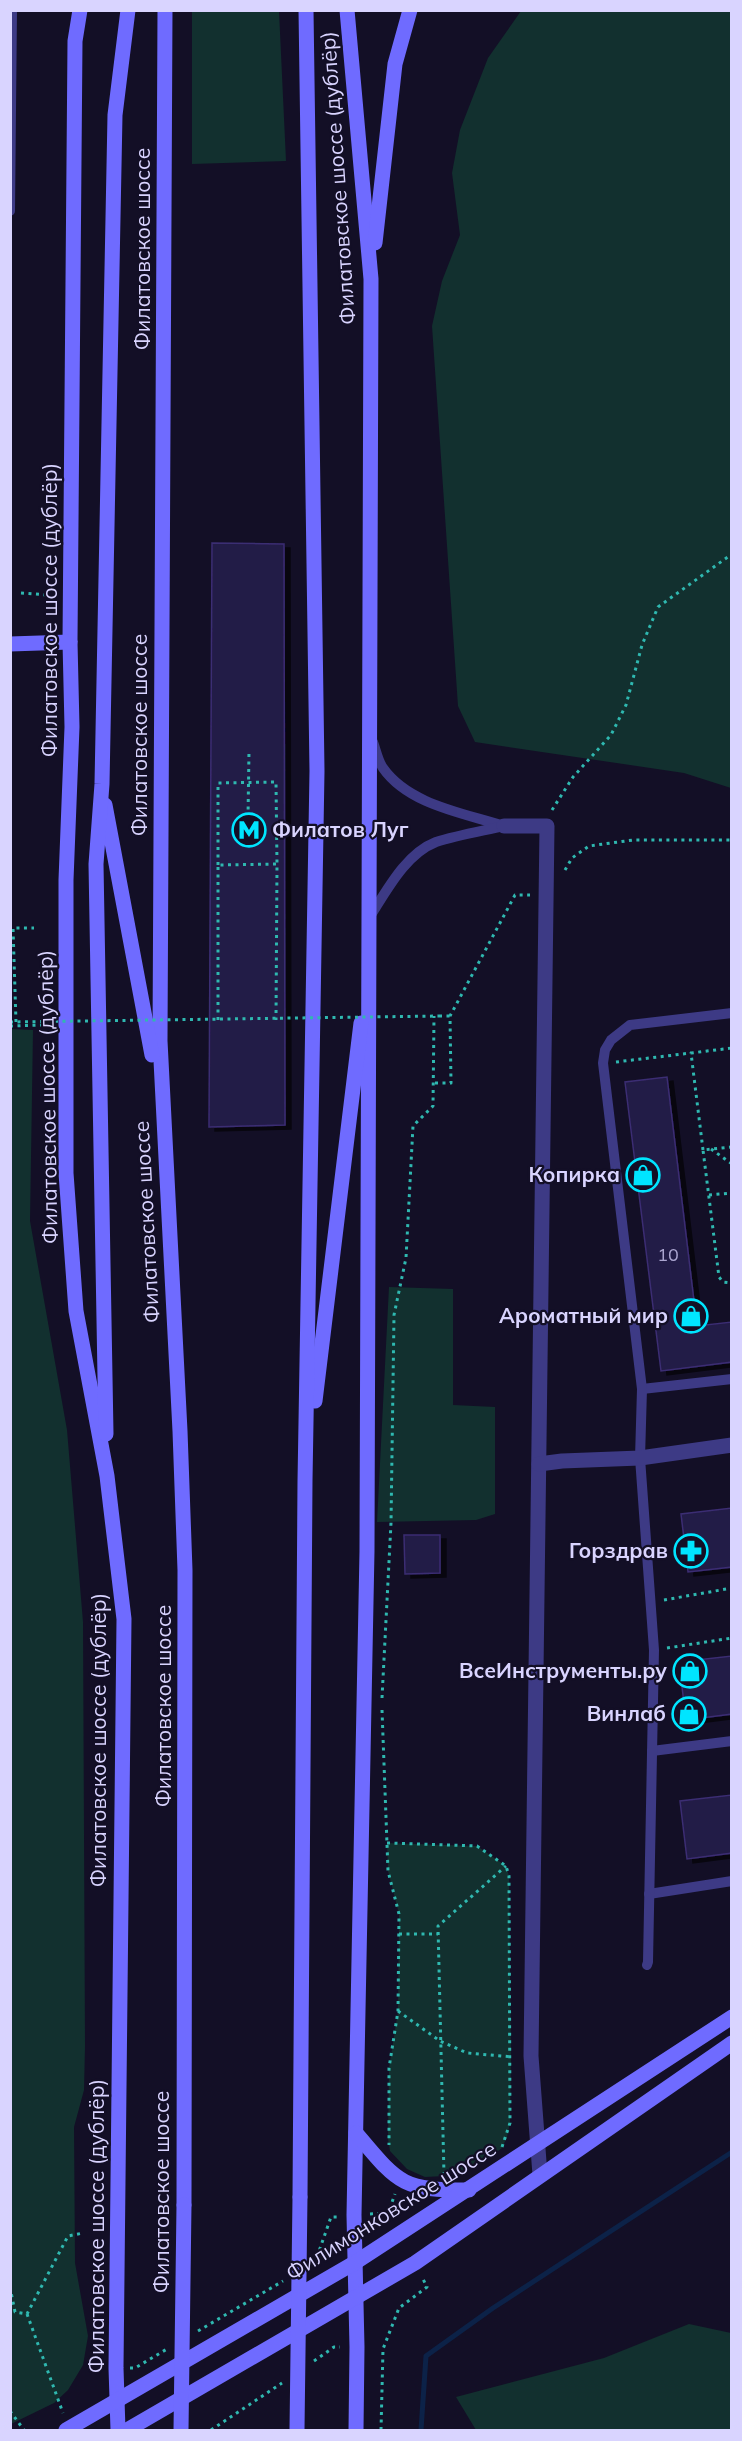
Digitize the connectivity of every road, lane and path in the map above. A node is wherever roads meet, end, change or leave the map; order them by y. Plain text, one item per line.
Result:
1 (12, 10) edge
2 (80, 10) edge
3 (128, 10) edge
4 (165, 10) edge
5 (306, 10) edge
6 (347, 10) edge
7 (410, 10) edge
8 (10, 211) edge
9 (371, 279) junction
10 (732, 554) edge
11 (21, 593) dead end
12 (48, 595) dead end
13 (70, 642) junction
14 (10, 644) edge
15 (368, 730) junction
16 (249, 751) dead end
17 (249, 783) junction
18 (102, 784) junction
19 (248, 816) dead end
20 (504, 826) junction
21 (547, 826) junction
22 (732, 840) edge
23 (277, 864) junction
24 (218, 865) junction
25 (565, 870) dead end
26 (531, 894) dead end
27 (369, 918) junction
28 (12, 928) edge
29 (34, 928) dead end
30 (370, 955) junction
31 (732, 1013) edge
32 (436, 1016) junction
33 (450, 1016) junction
34 (276, 1020) junction
35 (218, 1021) junction
36 (16, 1022) junction
37 (10, 1024) edge
38 (41, 1025) dead end
39 (732, 1048) edge
40 (691, 1053) junction
41 (603, 1063) junction
42 (435, 1083) junction
43 (162, 1108) junction
44 (732, 1147) edge
45 (711, 1149) junction
46 (703, 1150) junction
47 (732, 1164) edge
48 (732, 1193) edge
49 (709, 1196) junction
50 (732, 1283) edge
51 (732, 1379) edge
52 (642, 1389) junction
53 (732, 1445) edge
54 (640, 1458) junction
55 (539, 1464) junction
56 (107, 1476) junction
57 (305, 1481) junction
58 (732, 1588) edge
59 (650, 1602) junction
60 (732, 1638) edge
61 (653, 1650) junction
62 (732, 1741) edge
63 (652, 1751) junction
64 (387, 1844) junction
65 (506, 1866) junction
66 (732, 1881) edge
67 (649, 1894) junction
68 (399, 1934) junction
69 (438, 1934) junction
70 (647, 1965) dead end
71 (398, 2011) junction
72 (732, 2017) edge
73 (440, 2041) junction
74 (732, 2043) edge
75 (531, 2056) junction
76 (511, 2057) junction
77 (356, 2133) junction
78 (537, 2142) junction
79 (502, 2148) dead end
80 (390, 2151) dead end
81 (451, 2175) dead end
82 (540, 2175) junction
83 (444, 2176) junction
84 (435, 2177) dead end
85 (403, 2181) junction
86 (469, 2190) junction
87 (354, 2215) junction
88 (83, 2233) dead end
89 (356, 2262) junction
90 (314, 2263) dead end
91 (284, 2281) dead end
92 (10, 2287) edge
93 (427, 2287) dead end
94 (356, 2298) junction
95 (27, 2314) junction
96 (195, 2333) dead end
97 (175, 2344) dead end
98 (116, 2368) junction
99 (118, 2400) junction
100 (10, 2411) edge
101 (63, 2413) dead end
102 (24, 2430) edge
103 (66, 2430) edge
104 (118, 2430) edge
105 (127, 2430) edge
106 (180, 2430) edge
107 (297, 2430) edge
108 (356, 2430) edge
109 (381, 2430) edge

1 - 8 lane
2 - 13 street, Филатовское шоссе (дублёр)
3 - 18 street
4 - 43 street, Филатовское шоссе
5 - 57 street
6 - 9 street, Филатовское шоссе (дублёр)
7 - 9 street
9 - 15 street, Филатовское шоссе (дублёр)
10 - 21 path
11 - 12 path
13 - 14 street
13 - 56 street, Филатовское шоссе (дублёр)
15 - 20 lane
15 - 27 street, Филатовское шоссе (дублёр)
16 - 17 path
17 - 19 path
17 - 23 path, bridge
17 - 24 path, bridge
18 - 43 street
18 - 56 street
20 - 21 street
20 - 27 lane
21 - 55 street
22 - 25 path
23 - 24 path, bridge
23 - 34 path, bridge
24 - 35 path, bridge
26 - 33 path
27 - 30 street, Филатовское шоссе (дублёр)
28 - 29 path
28 - 36 path
30 - 57 street
30 - 77 street, Филатовское шоссе (дублёр)
31 - 41 lane
32 - 33 path
32 - 34 path, bridge
32 - 42 path
33 - 42 path
34 - 35 path, bridge
35 - 36 path, bridge
36 - 37 path, bridge
37 - 38 path
39 - 40 path
40 - 41 path
40 - 46 path
41 - 52 lane
42 - 64 path
43 - 106 street, Филатовское шоссе, bridge
44 - 45 path
45 - 46 path
45 - 47 path
46 - 49 path
48 - 49 path
49 - 50 path
51 - 52 lane
52 - 54 lane
53 - 54 street
54 - 55 street
54 - 59 lane
55 - 75 street
56 - 98 street, Филатовское шоссе (дублёр)
57 - 107 street, bridge
58 - 59 path
59 - 61 lane
60 - 61 path
61 - 63 lane
62 - 63 lane
63 - 67 lane
64 - 65 path
64 - 68 path
65 - 69 path
65 - 76 path
66 - 67 lane
67 - 70 lane
68 - 69 path
68 - 71 path
69 - 73 path
71 - 73 path
71 - 80 path
72 - 78 street, Филимонковское шоссе
73 - 76 path
73 - 83 path
74 - 82 street
75 - 76 path
75 - 78 street
76 - 79 path
77 - 85 street
77 - 87 street, Филатовское шоссе (дублёр)
78 - 82 street
78 - 86 street, Филимонковское шоссе
81 - 83 path
82 - 94 street
83 - 84 path
85 - 86 street
85 - 87 path
86 - 89 street, Филимонковское шоссе
87 - 89 street, Филатовское шоссе (дублёр)
87 - 90 path
88 - 95 path
89 - 94 street, Филатовское шоссе (дублёр)
89 - 99 street, Филимонковское шоссе
91 - 96 path
92 - 95 path
93 - 109 path
94 - 105 street
94 - 108 street, Филатовское шоссе (дублёр)
95 - 101 path
97 - 98 path
98 - 99 street, Филатовское шоссе (дублёр)
99 - 103 street, Филимонковское шоссе
99 - 104 street, Филатовское шоссе (дублёр)
100 - 102 path

